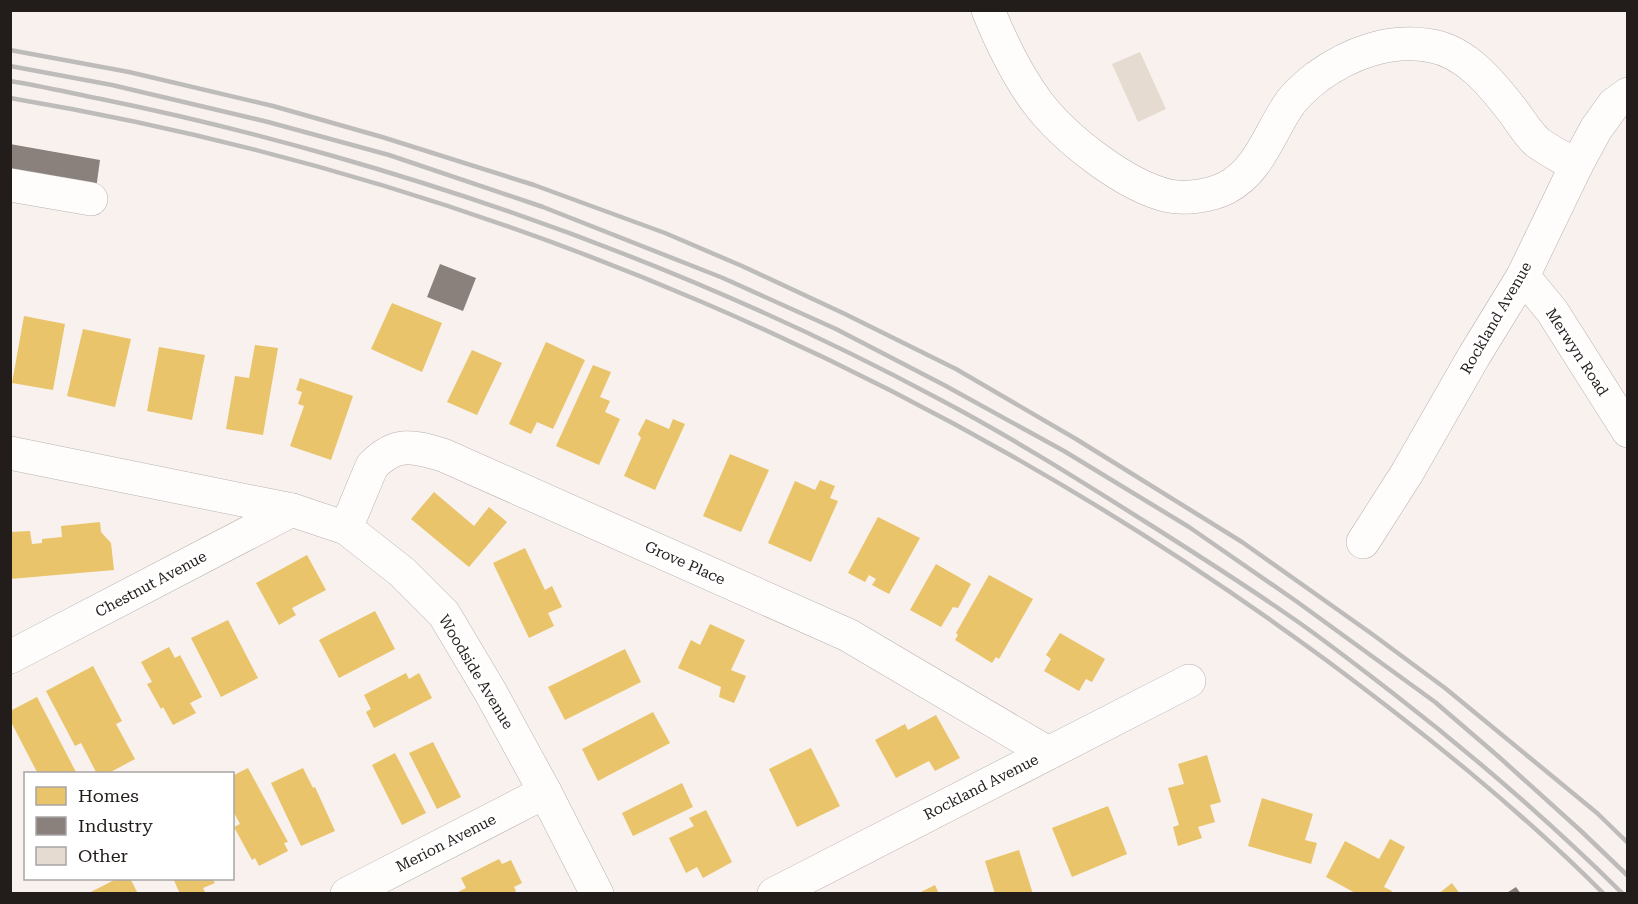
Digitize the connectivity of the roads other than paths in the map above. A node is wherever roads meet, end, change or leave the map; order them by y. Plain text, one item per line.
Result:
1 (988, 10) edge
2 (1628, 94) edge
3 (1576, 166) junction
4 (10, 185) edge
5 (91, 199) dead end
6 (1523, 276) junction
7 (1628, 431) edge
8 (10, 453) edge
9 (292, 510) junction
10 (346, 528) junction
11 (1363, 542) dead end
12 (10, 657) edge
13 (1189, 681) dead end
14 (1048, 753) junction
15 (545, 792) junction
16 (347, 894) edge
17 (597, 894) edge
18 (774, 894) edge

1 - 3 street
2 - 3 street, Rockland Avenue
3 - 6 street, Rockland Avenue
4 - 5 street
6 - 7 street, Merwyn Road
6 - 11 street, Rockland Avenue
8 - 9 street, Woodside Avenue
9 - 10 street, Woodside Avenue
9 - 12 street, Chestnut Avenue
10 - 14 street, Grove Place
10 - 15 street, Woodside Avenue
13 - 14 street, Rockland Avenue
14 - 18 street, Rockland Avenue
15 - 16 street, Merion Avenue
15 - 17 street, Woodside Avenue

